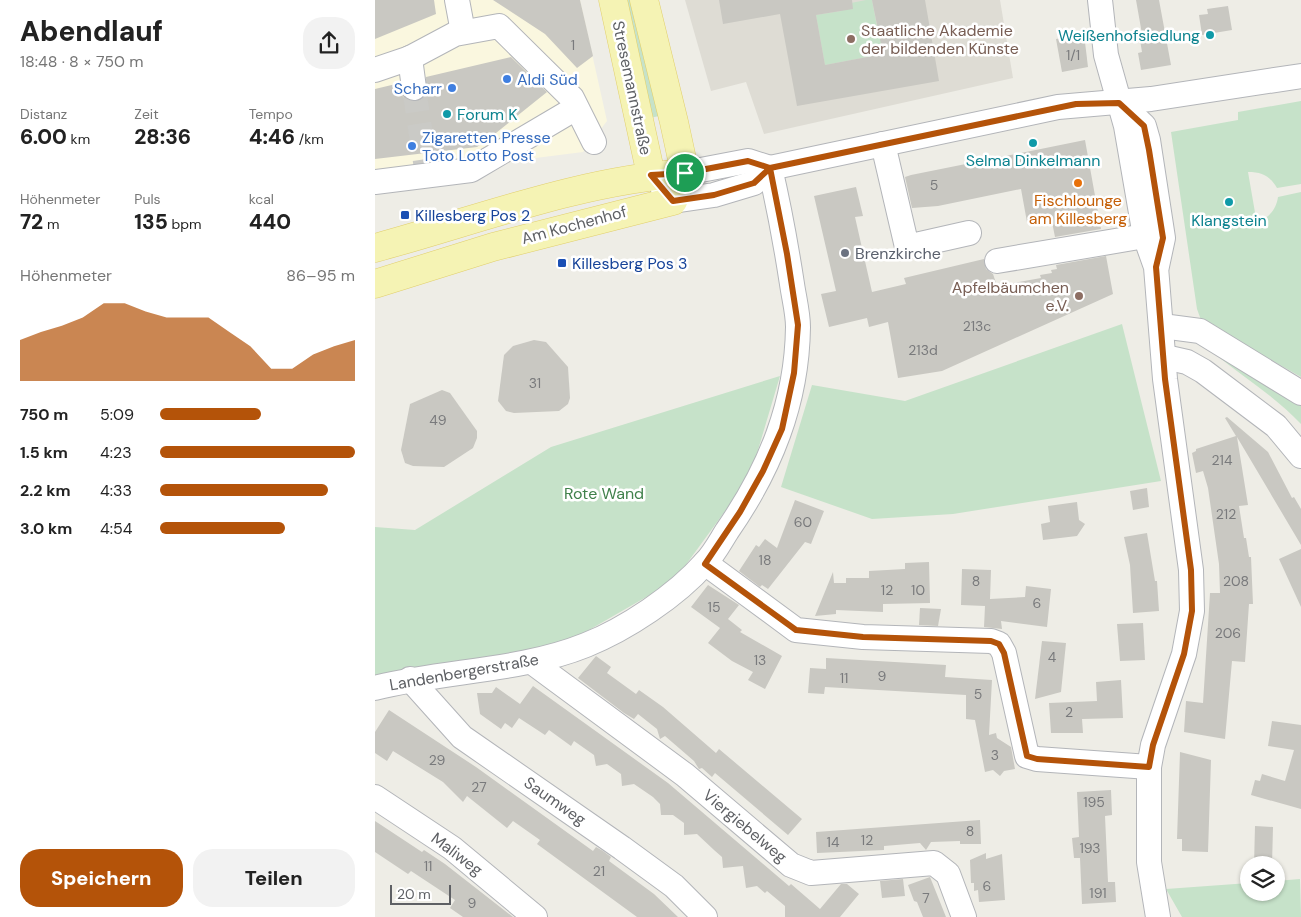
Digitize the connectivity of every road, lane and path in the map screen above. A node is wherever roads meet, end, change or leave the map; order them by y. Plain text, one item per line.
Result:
1 (457, 0) edge
2 (613, 0) edge
3 (644, 0) edge
4 (1100, 0) edge
5 (463, 32) junction
6 (410, 58) junction
7 (375, 70) edge
8 (1301, 76) edge
9 (415, 88) tunnel mouth
10 (1119, 103) junction
11 (576, 108) junction
12 (594, 142) dead end
13 (883, 144) junction
14 (770, 168) junction
15 (685, 173) junction
16 (651, 175) junction
17 (375, 182) edge
18 (673, 201) junction
19 (969, 233) dead end
20 (1145, 236) junction
21 (375, 248) edge
22 (997, 261) dead end
23 (1156, 267) junction
24 (375, 284) edge
25 (1163, 326) junction
26 (1165, 357) junction
27 (1301, 393) edge
28 (1301, 456) edge
29 (705, 564) junction
30 (532, 662) junction
31 (410, 679) junction
32 (375, 688) edge
33 (1149, 767) junction
34 (375, 797) edge
35 (535, 917) edge
36 (705, 917) edge
37 (964, 917) edge
38 (1158, 917) edge

1 - 5 street
2 - 16 main road, Stresemannstraße
3 - 15 main road, Stresemannstraße
4 - 10 street
5 - 6 street
5 - 11 street
6 - 7 street
6 - 9 street
8 - 10 street, Am Kochenhof
10 - 13 street, Am Kochenhof
10 - 20 street
10 - 23 street
11 - 12 street
11 - 17 street
13 - 14 street, Am Kochenhof
13 - 19 street
14 - 15 street, Am Kochenhof
14 - 18 street, Am Kochenhof
14 - 29 street, Landenbergerstraße
15 - 16 main road, Am Kochenhof
15 - 18 main road
16 - 18 street
16 - 21 main road, Am Kochenhof
18 - 24 main road, Am Kochenhof
20 - 22 street
20 - 23 street
23 - 25 street
25 - 26 street
25 - 27 street
26 - 28 street
26 - 33 street
29 - 30 street, Landenbergerstraße
29 - 33 street
30 - 31 street, Landenbergerstraße
30 - 37 street, Viergiebelweg
31 - 32 street, Landenbergerstraße
31 - 36 street, Saumweg
33 - 38 street
34 - 35 street, Maliweg

